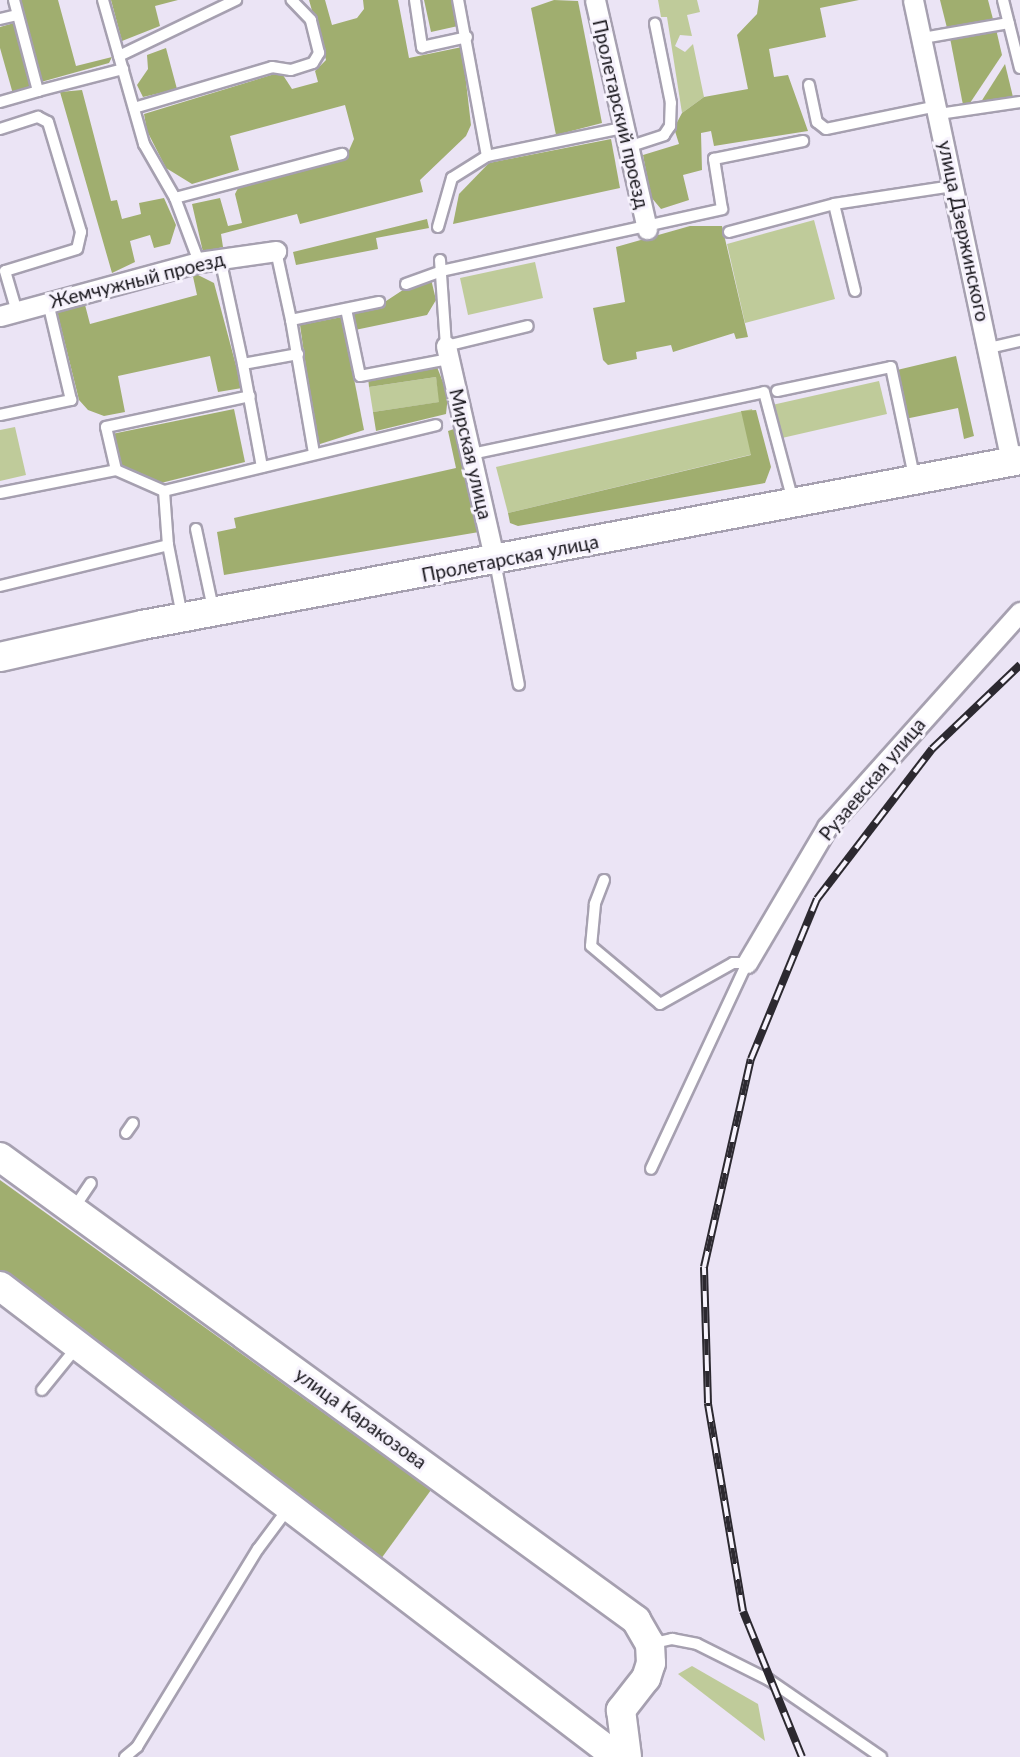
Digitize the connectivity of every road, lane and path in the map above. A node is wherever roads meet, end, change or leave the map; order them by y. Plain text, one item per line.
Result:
1 (14, 0) edge
2 (103, 0) edge
3 (236, 0) edge
4 (292, 0) edge
5 (415, 0) edge
6 (458, 0) edge
7 (595, 0) edge
8 (913, 0) edge
9 (1003, 0) edge
10 (17, 15) junction
11 (0, 19) edge
12 (1009, 23) junction
13 (656, 24) dead end
14 (467, 37) junction
15 (923, 38) junction
16 (119, 56) junction
17 (1020, 68) edge
18 (122, 69) junction
19 (809, 85) dead end
20 (38, 91) junction
21 (0, 102) edge
22 (1020, 102) edge
23 (134, 108) junction
24 (939, 110) junction
25 (622, 128) junction
26 (0, 129) edge
27 (803, 142) dead end
28 (627, 148) junction
29 (342, 154) dead end
30 (487, 156) junction
31 (953, 186) junction
32 (175, 198) junction
33 (834, 204) junction
34 (438, 227) dead end
35 (647, 229) junction
36 (729, 232) dead end
37 (276, 251) joint
38 (220, 258) junction
39 (199, 262) junction
40 (441, 266) junction
41 (406, 284) dead end
42 (855, 291) dead end
43 (47, 302) junction
44 (379, 302) dead end
45 (346, 309) junction
46 (9, 314) edge
47 (291, 320) junction
48 (528, 326) dead end
49 (1020, 341) edge
50 (989, 348) junction
51 (447, 353) junction
52 (298, 354) junction
53 (243, 364) junction
54 (777, 391) dead end
55 (250, 396) junction
56 (0, 415) edge
57 (436, 425) dead end
58 (314, 453) junction
59 (471, 454) junction
60 (1016, 461) edge
61 (262, 467) junction
62 (116, 470) junction
63 (915, 480) junction
64 (164, 491) junction
65 (0, 493) edge
66 (794, 505) junction
67 (196, 529) dead end
68 (168, 545) junction
69 (495, 562) junction
70 (0, 586) edge
71 (214, 612) junction
72 (1020, 612) edge
73 (183, 618) junction
74 (0, 657) edge
75 (519, 685) dead end
76 (604, 880) dead end
77 (747, 963) junction
78 (134, 1123) dead end
79 (126, 1133) dead end
80 (0, 1157) edge
81 (651, 1169) dead end
82 (91, 1183) dead end
83 (72, 1211) junction
84 (0, 1286) edge
85 (78, 1345) junction
86 (42, 1390) dead end
87 (289, 1506) junction
88 (650, 1644) junction
89 (621, 1710) junction
90 (561, 1714) junction
91 (125, 1757) edge
92 (617, 1757) edge
93 (627, 1757) edge
94 (881, 1757) edge

1 - 10 lane
2 - 16 lane
3 - 16 lane
4 - 23 lane
5 - 14 lane
6 - 14 lane
7 - 25 street, Пролетарский проезд
8 - 15 street, улица Дзержинского
9 - 12 lane
10 - 11 lane
10 - 20 lane
12 - 15 lane
12 - 17 lane
13 - 28 lane
14 - 30 lane
15 - 24 street, улица Дзержинского
16 - 18 lane
18 - 20 lane
18 - 23 lane
19 - 24 lane
20 - 21 lane
22 - 24 lane
23 - 32 lane
24 - 31 street, улица Дзержинского
25 - 28 street, Пролетарский проезд
25 - 30 lane
26 - 46 lane
27 - 35 lane
28 - 35 street, Пролетарский проезд
29 - 32 lane
30 - 34 lane
31 - 33 lane
31 - 50 street, улица Дзержинского
32 - 39 lane
33 - 36 lane
33 - 42 lane
35 - 40 lane
37 - 38 street, Жемчужный проезд
37 - 47 lane
38 - 39 street, Жемчужный проезд
38 - 53 lane
39 - 43 street, Жемчужный проезд
40 - 41 lane
40 - 51 lane
43 - 46 street, Жемчужный проезд
43 - 56 lane
44 - 45 lane
45 - 47 lane
45 - 51 lane
47 - 52 lane
48 - 51 lane
49 - 50 lane
50 - 60 street, улица Дзержинского
51 - 59 street, Мирская улица
52 - 53 lane
52 - 58 lane
53 - 55 lane
54 - 63 lane
55 - 61 lane
55 - 62 lane
57 - 58 lane
58 - 61 lane
59 - 66 lane
59 - 69 street, Мирская улица
60 - 63 main road, Пролетарская улица
61 - 64 lane
62 - 64 lane
62 - 65 lane
63 - 66 main road, Пролетарская улица
64 - 68 lane
66 - 69 main road, Пролетарская улица
67 - 71 lane
68 - 70 lane
68 - 73 lane
69 - 71 main road, Пролетарская улица
69 - 75 lane
71 - 73 main road, Пролетарская улица
72 - 77 street, Рузаевская улица
73 - 74 main road, Пролетарская улица
76 - 77 lane
77 - 81 lane
78 - 79 lane
80 - 83 main road, улица Каракозова
82 - 83 lane
83 - 88 main road, улица Каракозова
84 - 85 main road
85 - 86 lane
85 - 87 main road
87 - 90 main road
87 - 91 lane
88 - 89 main road
88 - 94 lane
89 - 90 main road
89 - 93 main road
90 - 92 main road

